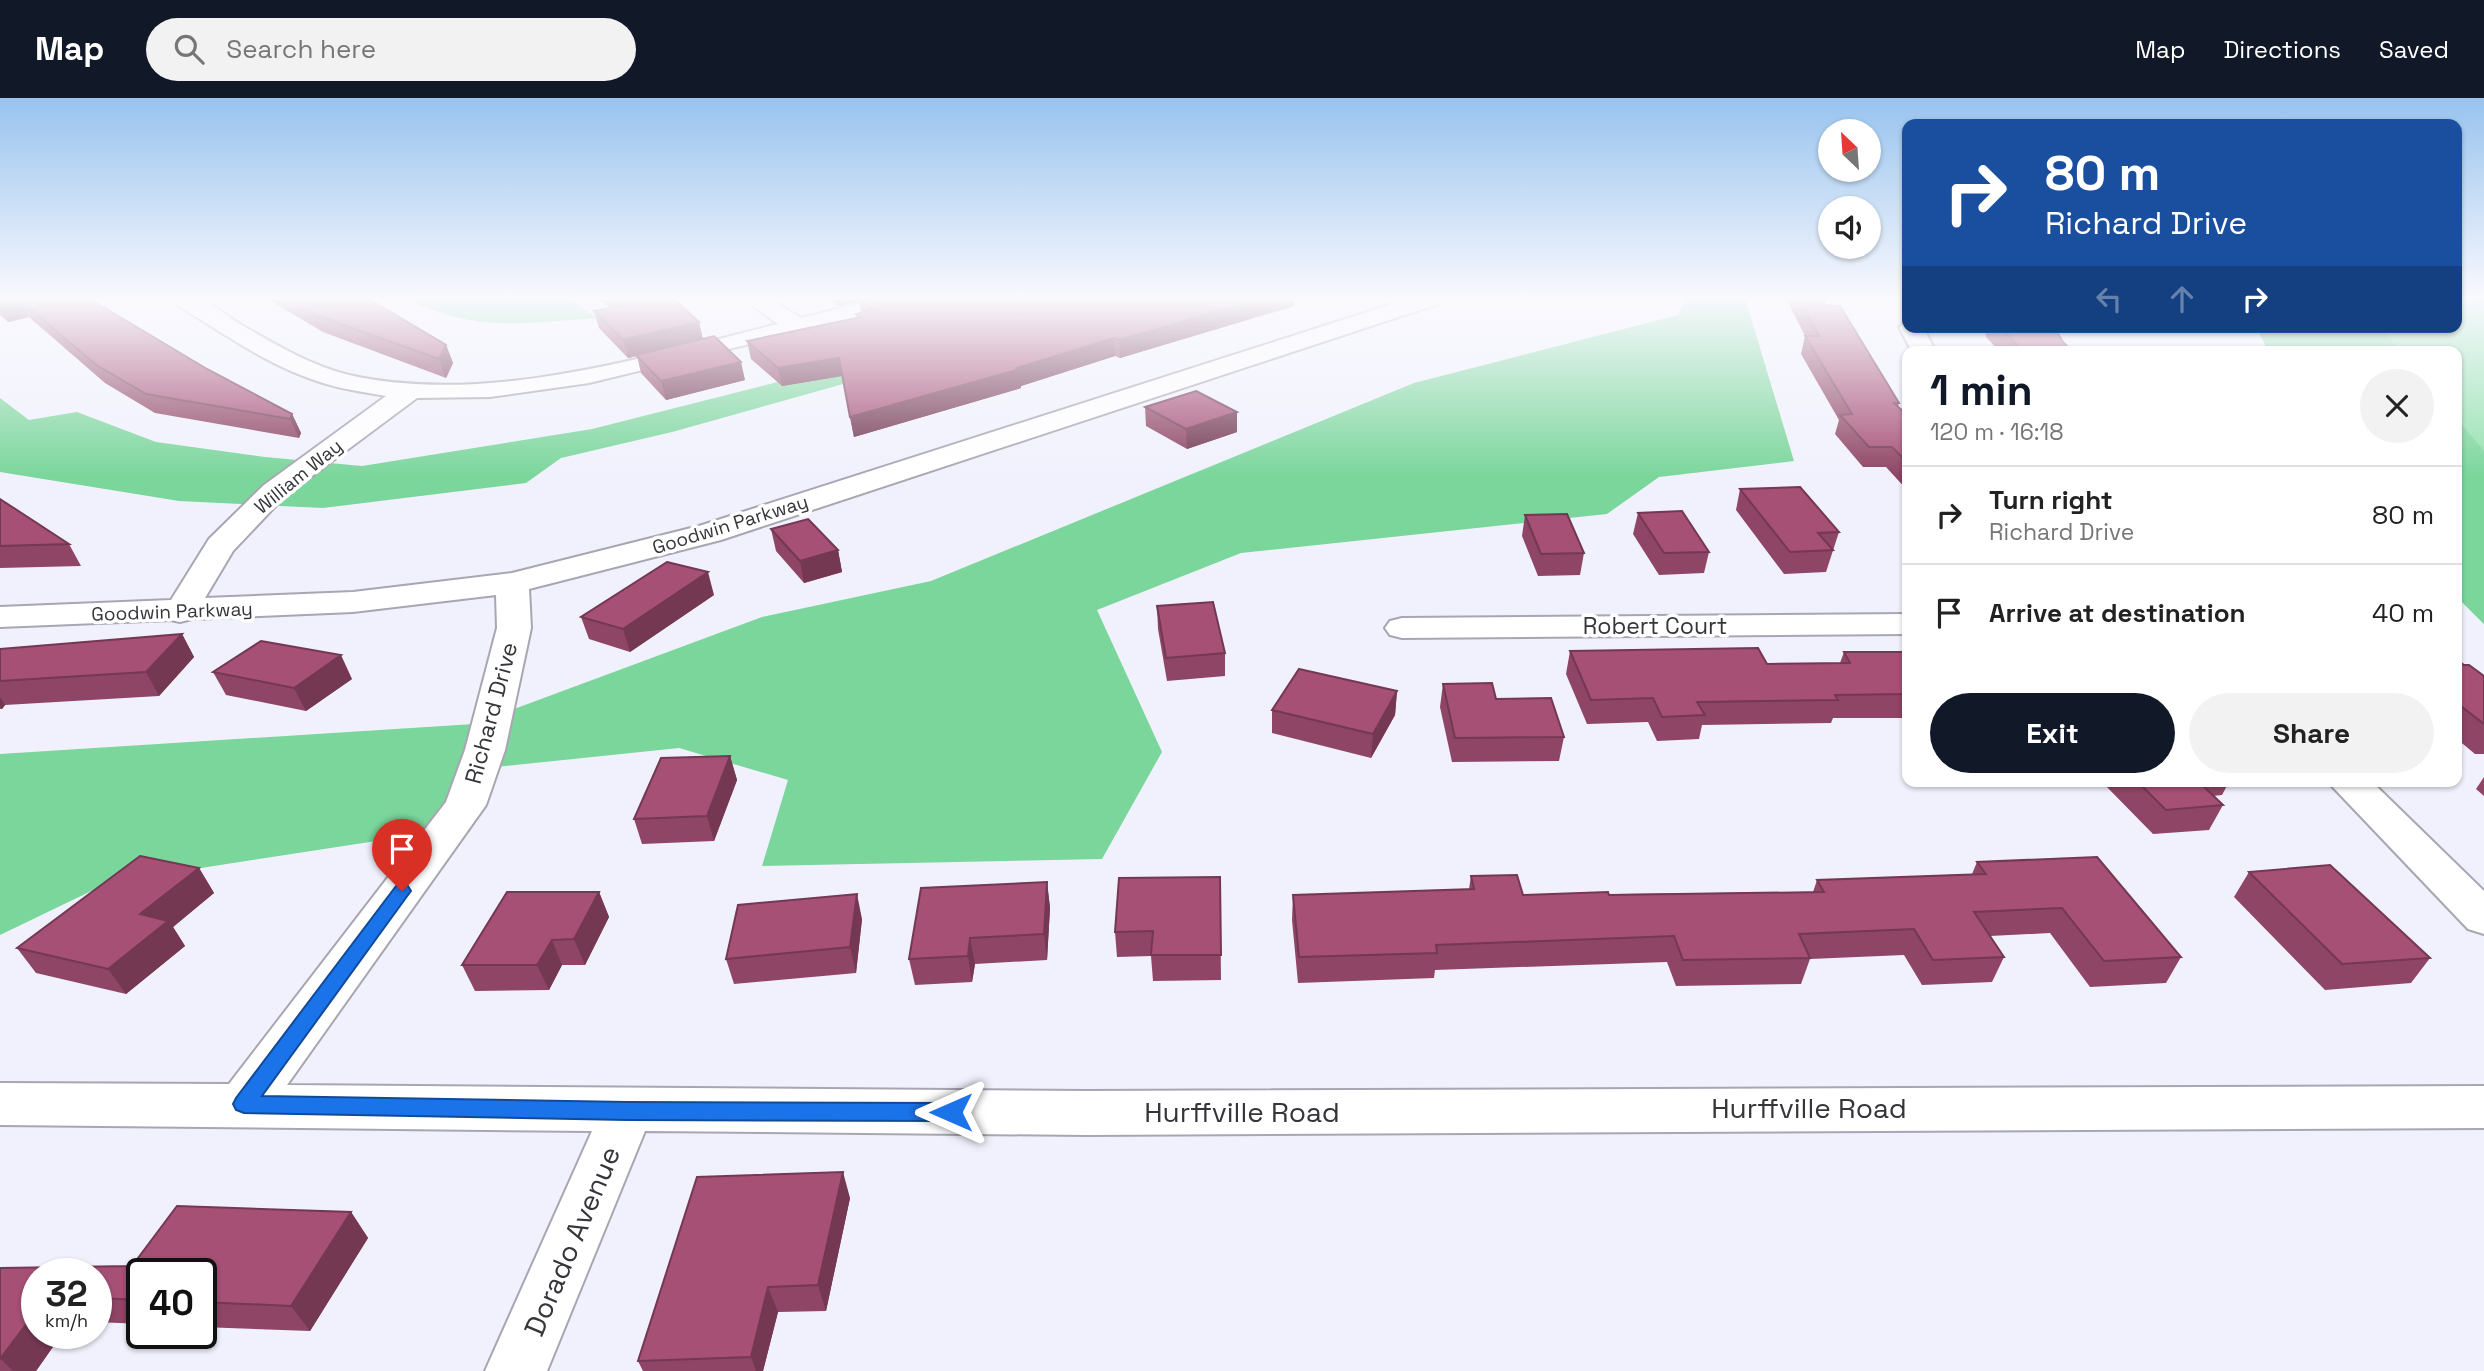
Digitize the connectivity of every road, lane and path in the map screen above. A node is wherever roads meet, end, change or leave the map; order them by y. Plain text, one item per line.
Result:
1 (284, 357) edge
2 (674, 357) edge
3 (1250, 357) edge
4 (410, 391) junction
5 (512, 583) junction
6 (180, 612) junction
7 (0, 618) edge
8 (1902, 624) edge
9 (1402, 628) dead end
10 (2353, 787) edge
11 (2484, 918) edge
12 (0, 1104) edge
13 (244, 1104) junction
14 (2484, 1107) edge
15 (627, 1111) junction
16 (516, 1371) edge

1 - 4 street
2 - 4 street
3 - 5 street, Goodwin Parkway
4 - 6 street, William Way
5 - 6 street, Goodwin Parkway
5 - 13 street, Richard Drive
6 - 7 street, Goodwin Parkway
8 - 9 street, Robert Court
10 - 11 street
12 - 13 street, Hurffville Road
13 - 15 street, Hurffville Road
14 - 15 street, Hurffville Road
15 - 16 street, Dorado Avenue

